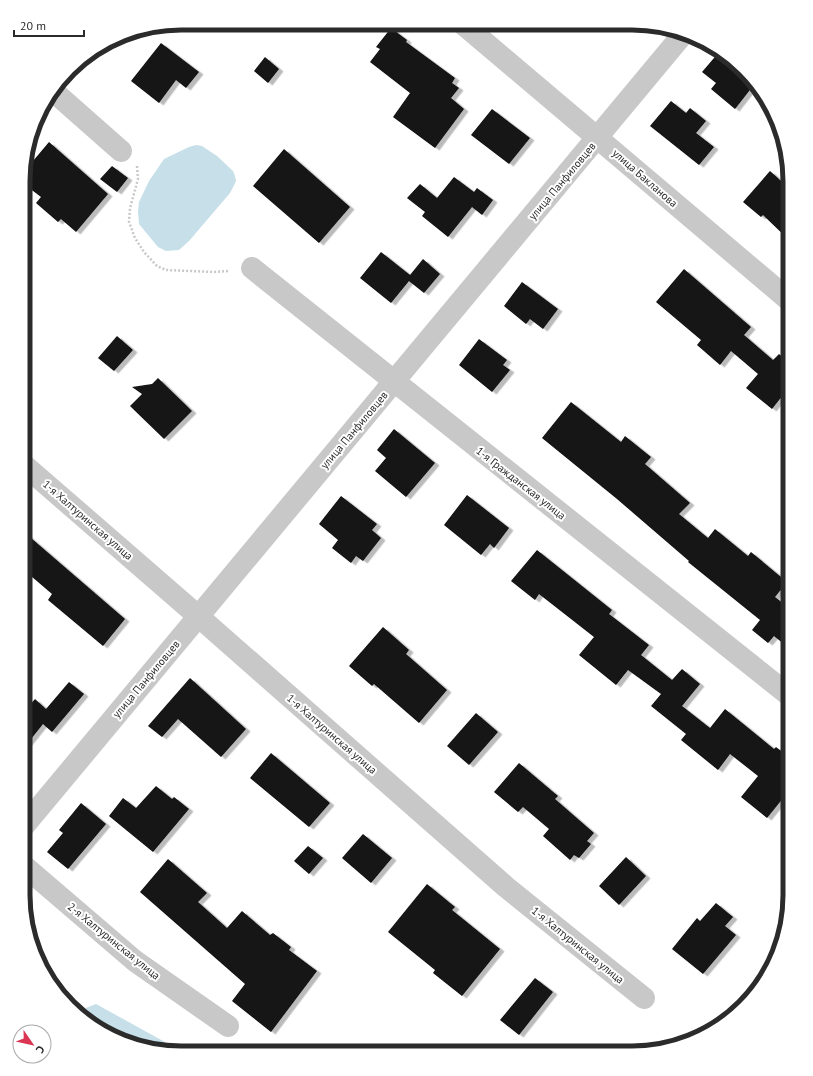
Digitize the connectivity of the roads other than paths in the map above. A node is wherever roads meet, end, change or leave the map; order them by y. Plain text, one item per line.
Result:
1 (471, 30) edge
2 (680, 38) edge
3 (56, 95) edge
4 (598, 137) junction
5 (121, 151) road end
6 (252, 268) road end
7 (783, 295) edge
8 (394, 382) junction
9 (30, 469) edge
10 (198, 616) junction
11 (783, 690) edge
12 (30, 819) edge
13 (30, 871) edge
14 (644, 998) dead end
15 (228, 1026) dead end

1 - 4 street, улица Бакланова
2 - 4 street, улица Панфиловцев
3 - 5 street
4 - 7 street, улица Бакланова
4 - 8 street, улица Панфиловцев
6 - 8 street, 1-я Гражданская улица
8 - 10 street, улица Панфиловцев
8 - 11 street, 1-я Гражданская улица
9 - 10 street, 1-я Халтуринская улица
10 - 12 street, улица Панфиловцев
10 - 14 street, 1-я Халтуринская улица
13 - 15 street, 2-я Халтуринская улица

